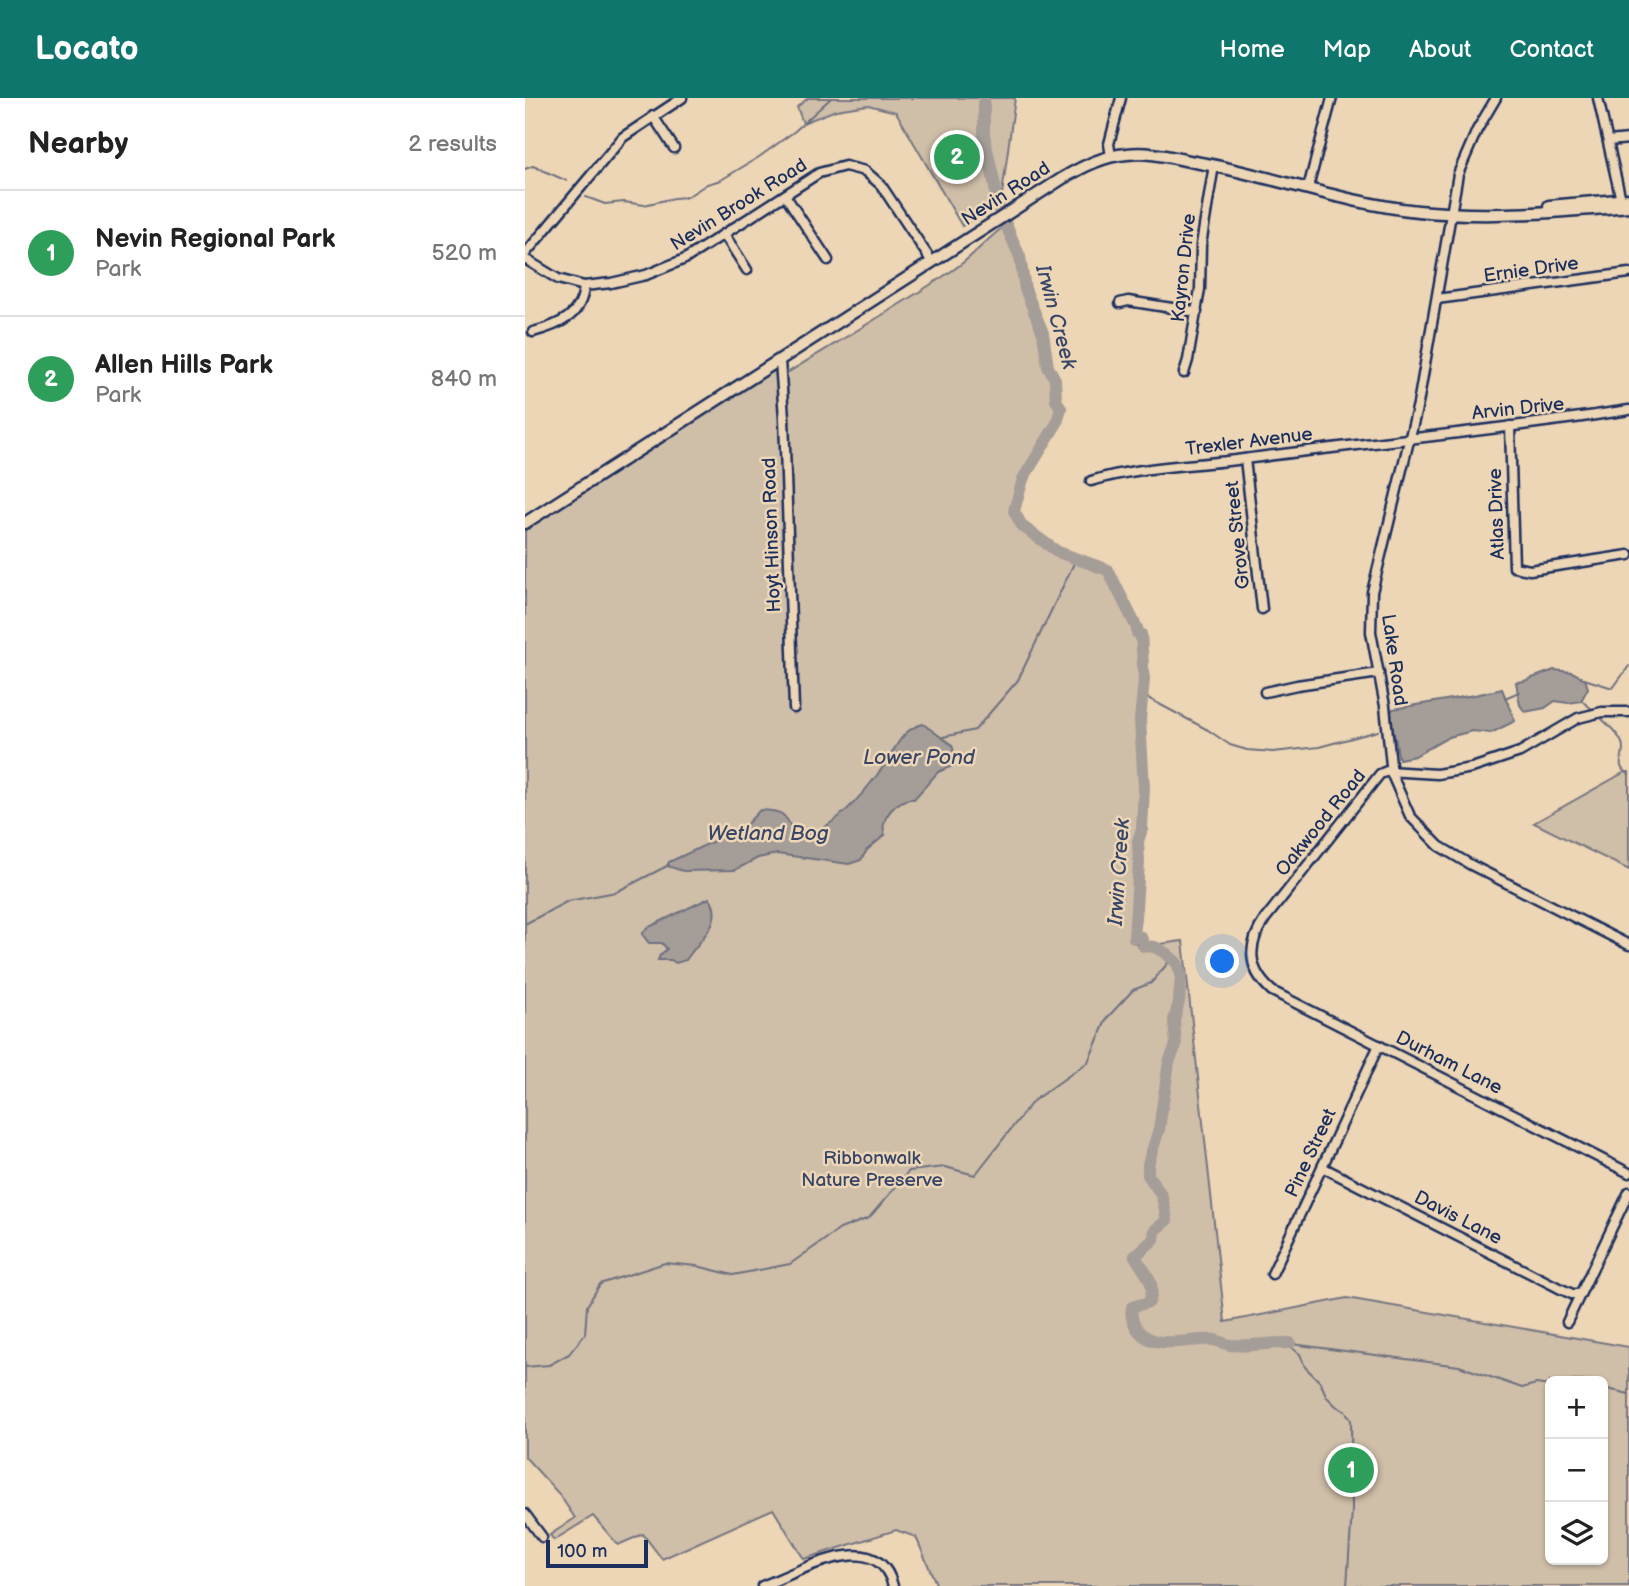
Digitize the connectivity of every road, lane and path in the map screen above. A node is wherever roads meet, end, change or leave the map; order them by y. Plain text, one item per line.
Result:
1 (682, 98) edge
2 (1121, 98) edge
3 (1332, 98) edge
4 (1496, 98) edge
5 (1598, 98) edge
6 (653, 116) junction
7 (1629, 139) edge
8 (1608, 141) junction
9 (674, 148) dead end
10 (1111, 156) junction
11 (1215, 165) junction
12 (1308, 188) junction
13 (785, 195) junction
14 (1627, 201) edge
15 (1451, 214) junction
16 (725, 234) junction
17 (525, 256) edge
18 (828, 260) dead end
19 (932, 262) junction
20 (747, 270) dead end
21 (1629, 273) edge
22 (584, 286) junction
23 (1437, 299) junction
24 (1120, 303) dead end
25 (1197, 312) junction
26 (533, 332) dead end
27 (780, 361) junction
28 (1184, 373) dead end
29 (1629, 410) edge
30 (1510, 426) junction
31 (1411, 437) junction
32 (1245, 459) junction
33 (1091, 481) dead end
34 (525, 523) edge
35 (1629, 555) edge
36 (1262, 608) dead end
37 (1380, 673) junction
38 (1265, 692) dead end
39 (794, 708) dead end
40 (1629, 712) edge
41 (1391, 771) junction
42 (1629, 945) edge
43 (1258, 976) joint
44 (1379, 1045) junction
45 (1322, 1167) junction
46 (1629, 1173) edge
47 (1629, 1192) edge
48 (1272, 1274) dead end
49 (1580, 1294) junction
50 (1567, 1322) dead end
51 (525, 1514) edge
52 (542, 1537) dead end
53 (762, 1586) edge
54 (893, 1586) edge

1 - 6 street
2 - 10 street
3 - 12 street
4 - 15 street
5 - 8 street
6 - 9 street
6 - 17 street
7 - 8 street
8 - 14 street
10 - 11 main road, Nevin Road
10 - 19 main road, Nevin Road
11 - 12 main road, Nevin Road
11 - 25 street, Kayron Drive
12 - 15 main road, Nevin Road
13 - 16 street, Nevin Brook Road
13 - 18 street
13 - 19 street, Nevin Brook Road
14 - 15 main road, Nevin Road
15 - 23 street, Lake Road
16 - 20 street
16 - 22 street, Nevin Brook Road
17 - 22 street, Nevin Brook Road
19 - 27 main road, Nevin Road
21 - 23 street, Ernie Drive
22 - 26 street
23 - 31 street, Lake Road
24 - 25 street
25 - 28 street, Kayron Drive
27 - 34 main road, Nevin Road
27 - 39 street, Hoyt Hinson Road
29 - 30 street, Arvin Drive
30 - 31 street, Arvin Drive
30 - 35 street, Atlas Drive
31 - 32 street, Trexler Avenue
31 - 37 street, Lake Road
32 - 33 street, Trexler Avenue
32 - 36 street, Grove Street
37 - 38 street
37 - 41 street, Lake Road
40 - 41 street, Oakwood Road
41 - 42 street, Lake Road
41 - 43 street, Oakwood Road
43 - 44 street, Durham Lane
44 - 45 street, Pine Street
44 - 46 street, Durham Lane
45 - 48 street, Pine Street
45 - 49 street, Davis Lane
47 - 49 street
49 - 50 street
51 - 52 street
53 - 54 street

